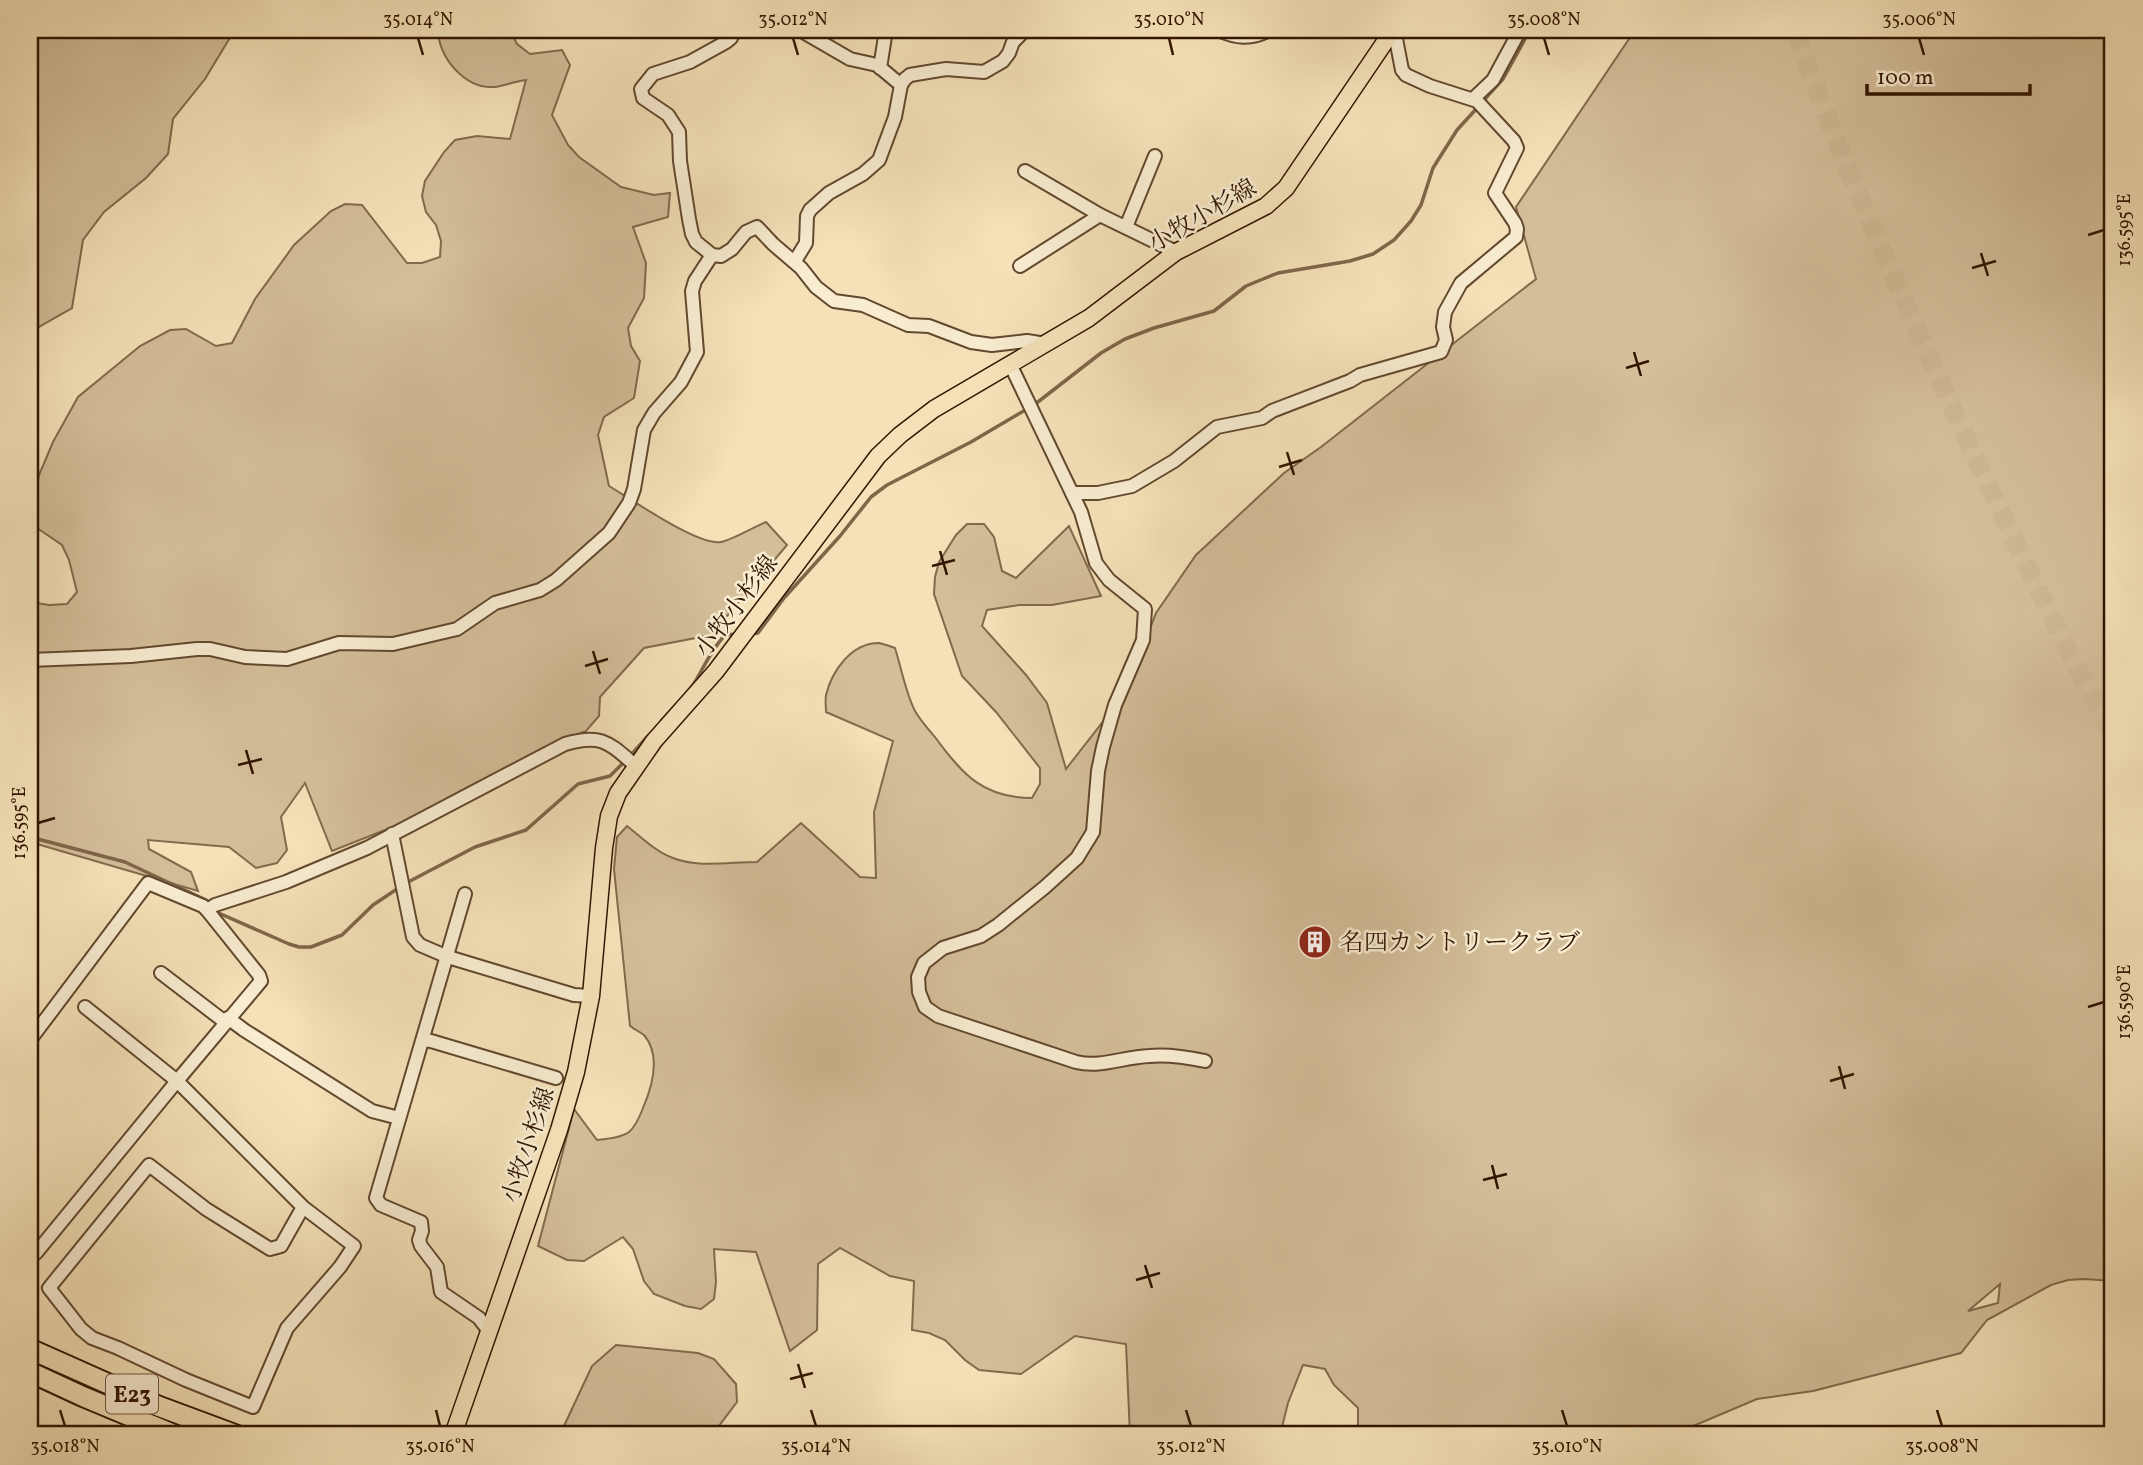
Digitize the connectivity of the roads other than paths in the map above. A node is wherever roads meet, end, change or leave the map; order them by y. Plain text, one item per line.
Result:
1 (733, 30) edge
2 (800, 30) edge
3 (886, 30) edge
4 (1026, 30) edge
5 (1218, 30) edge
6 (1269, 30) edge
7 (1520, 30) edge
8 (1391, 31) edge
9 (880, 68) junction
10 (901, 85) junction
11 (1478, 102) junction
12 (1156, 156) dead end
13 (1025, 172) dead end
14 (1100, 215) junction
15 (1126, 228) junction
16 (1176, 252) junction
17 (712, 255) junction
18 (794, 261) junction
19 (1020, 267) dead end
20 (1046, 344) junction
21 (1010, 364) junction
22 (1072, 493) junction
23 (30, 660) edge
24 (634, 765) junction
25 (393, 834) junction
26 (465, 894) dead end
27 (210, 908) junction
28 (448, 957) junction
29 (161, 973) dead end
30 (591, 996) junction
31 (85, 1007) dead end
32 (226, 1020) junction
33 (30, 1040) edge
34 (423, 1040) junction
35 (1205, 1061) dead end
36 (556, 1078) dead end
37 (177, 1081) junction
38 (399, 1118) junction
39 (303, 1207) junction
40 (30, 1250) edge
41 (489, 1331) junction
42 (30, 1340) edge
43 (30, 1349) edge
44 (30, 1372) edge
45 (98, 1380) junction
46 (175, 1435) edge
47 (236, 1435) edge
48 (453, 1435) edge

1 - 17 street
2 - 9 street
3 - 9 street
4 - 10 street
5 - 6 street
7 - 11 street
8 - 11 street
8 - 16 main road, 小牧小杉線
9 - 10 street
10 - 18 street
11 - 22 street
12 - 15 street
13 - 14 street
14 - 15 street
14 - 19 street
15 - 16 street
16 - 20 main road, 小牧小杉線
17 - 18 street
17 - 23 street
18 - 20 street
20 - 21 main road, 小牧小杉線
21 - 22 street
21 - 24 main road, 小牧小杉線
22 - 35 street
24 - 25 street
24 - 30 main road, 小牧小杉線
25 - 27 street
25 - 28 street
26 - 28 street
27 - 32 street
27 - 33 street
28 - 30 street
28 - 34 street
29 - 32 street
30 - 41 main road, 小牧小杉線
31 - 37 street
32 - 37 street
32 - 38 street
34 - 36 street
34 - 38 street
37 - 39 street
37 - 40 street
38 - 41 street
39 - 39 street
41 - 48 main road, 小牧小杉線
42 - 45 highway
43 - 45 highway, E23
44 - 46 highway, E23
45 - 47 highway, E23

